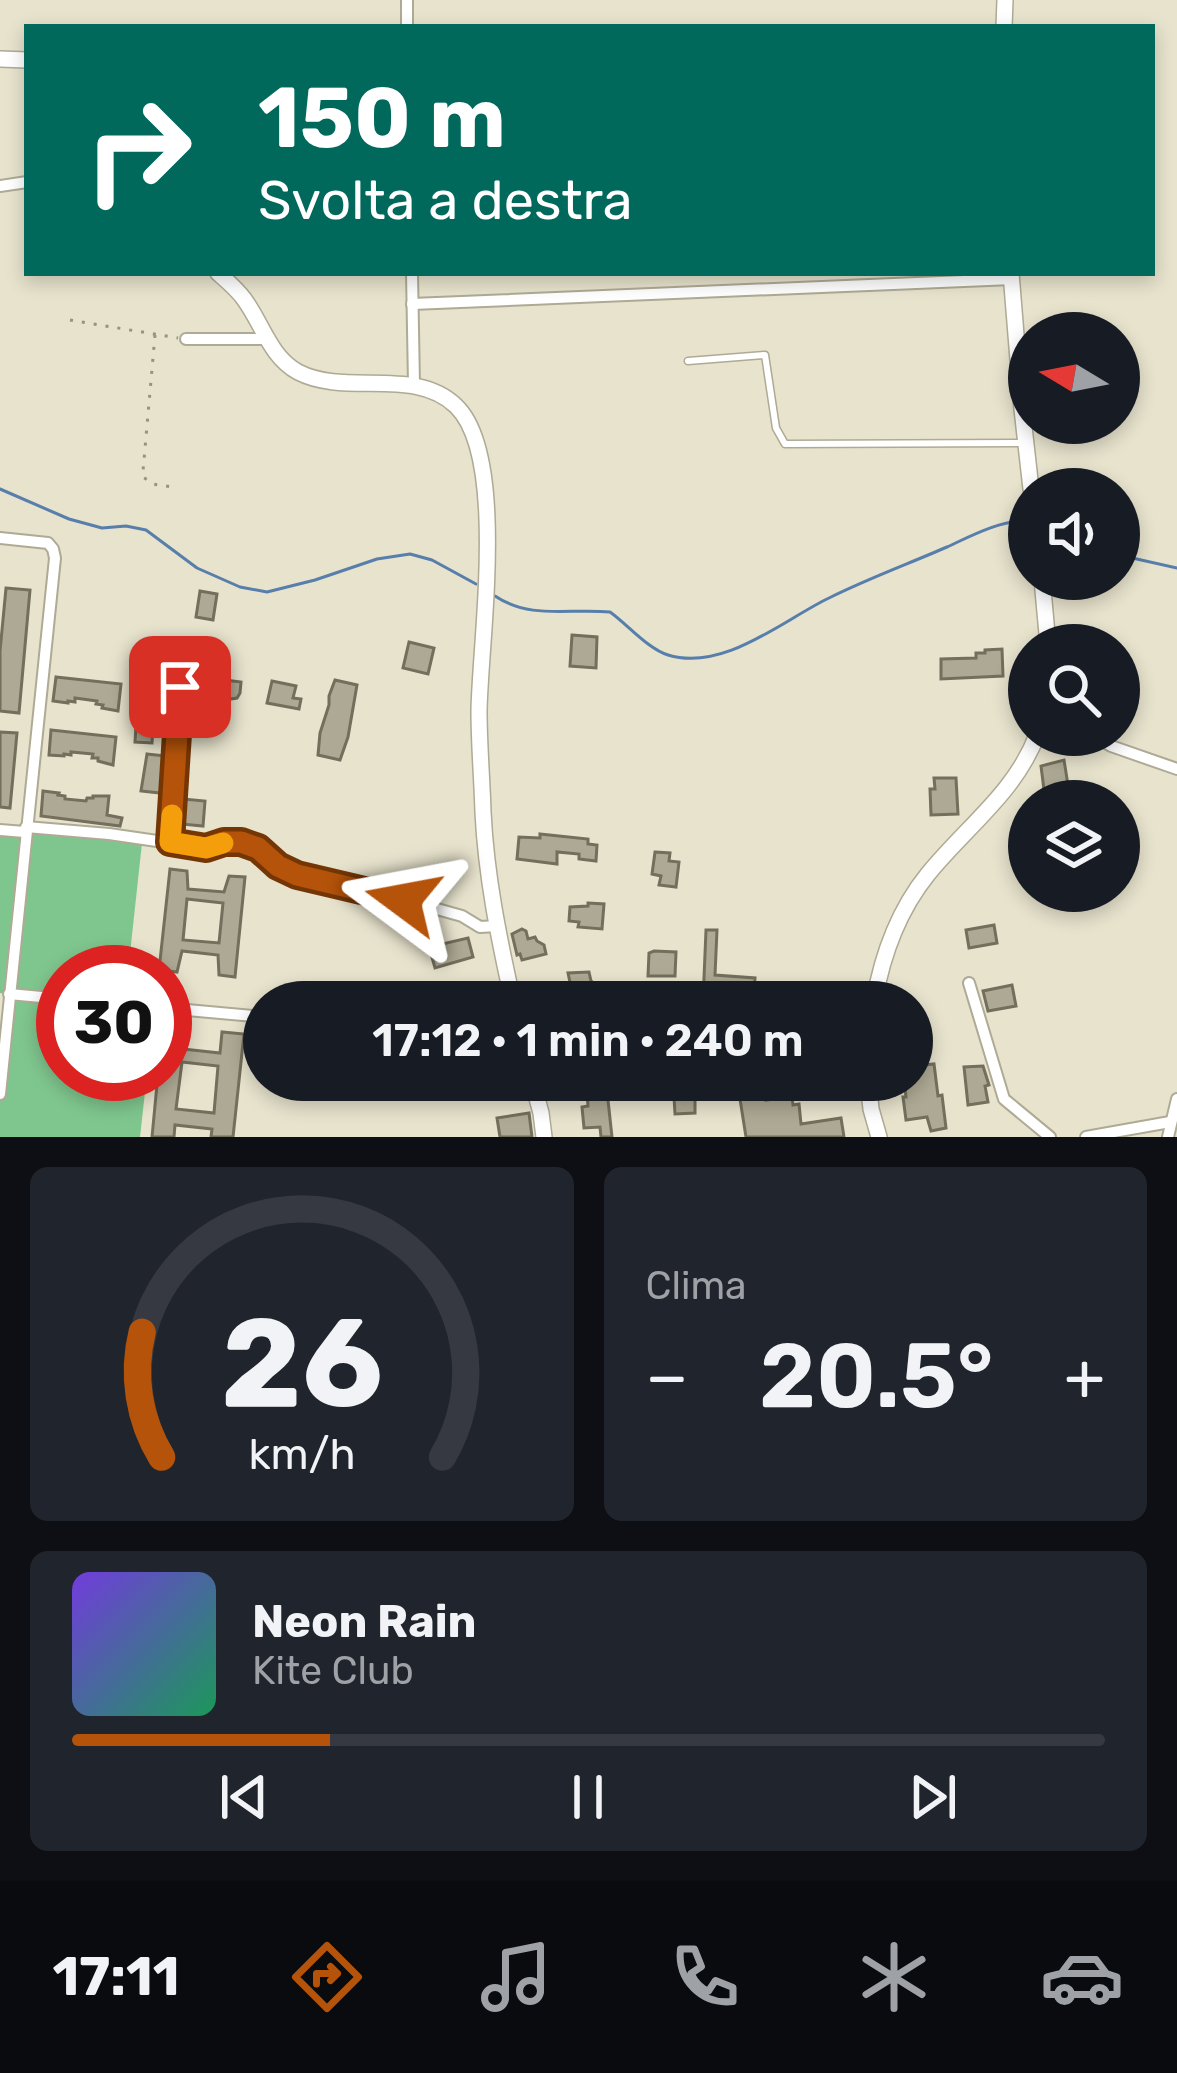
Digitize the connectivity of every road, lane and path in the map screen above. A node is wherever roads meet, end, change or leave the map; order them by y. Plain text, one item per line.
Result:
1 (221, 276) edge
2 (412, 276) edge
3 (1012, 276) edge
4 (412, 304) junction
5 (1015, 312) edge
6 (70, 320) dead end
7 (155, 335) junction
8 (186, 339) joint
9 (267, 339) junction
10 (688, 361) dead end
11 (414, 385) junction
12 (1008, 443) edge
13 (178, 488) dead end
14 (0, 538) edge
15 (180, 687) dead end
16 (1027, 756) edge
17 (1140, 756) edge
18 (1177, 769) edge
19 (0, 830) edge
20 (26, 830) junction
21 (170, 842) junction
22 (497, 926) junction
23 (509, 981) edge
24 (879, 981) edge
25 (969, 983) dead end
26 (9, 994) junction
27 (36, 996) edge
28 (192, 1010) edge
29 (243, 1015) edge
30 (1, 1075) edge
31 (0, 1094) edge
32 (1177, 1100) edge
33 (538, 1101) edge
34 (872, 1101) edge
35 (1170, 1122) junction
36 (544, 1137) edge
37 (879, 1137) edge
38 (1050, 1137) edge
39 (1086, 1137) edge
40 (1168, 1137) edge

1 - 9 street
2 - 4 street
3 - 4 street
3 - 5 street
4 - 11 street
6 - 7 path
7 - 8 path
7 - 13 path
8 - 9 street
9 - 11 street
10 - 12 lane
11 - 22 street
14 - 20 street
15 - 21 street
16 - 24 street
17 - 18 street
19 - 20 street
20 - 21 street
20 - 26 street
21 - 22 street
22 - 23 street
25 - 38 street
26 - 27 street
26 - 30 street
28 - 29 street
30 - 31 street
32 - 35 street
33 - 36 street
34 - 37 street
35 - 39 street
35 - 40 street

